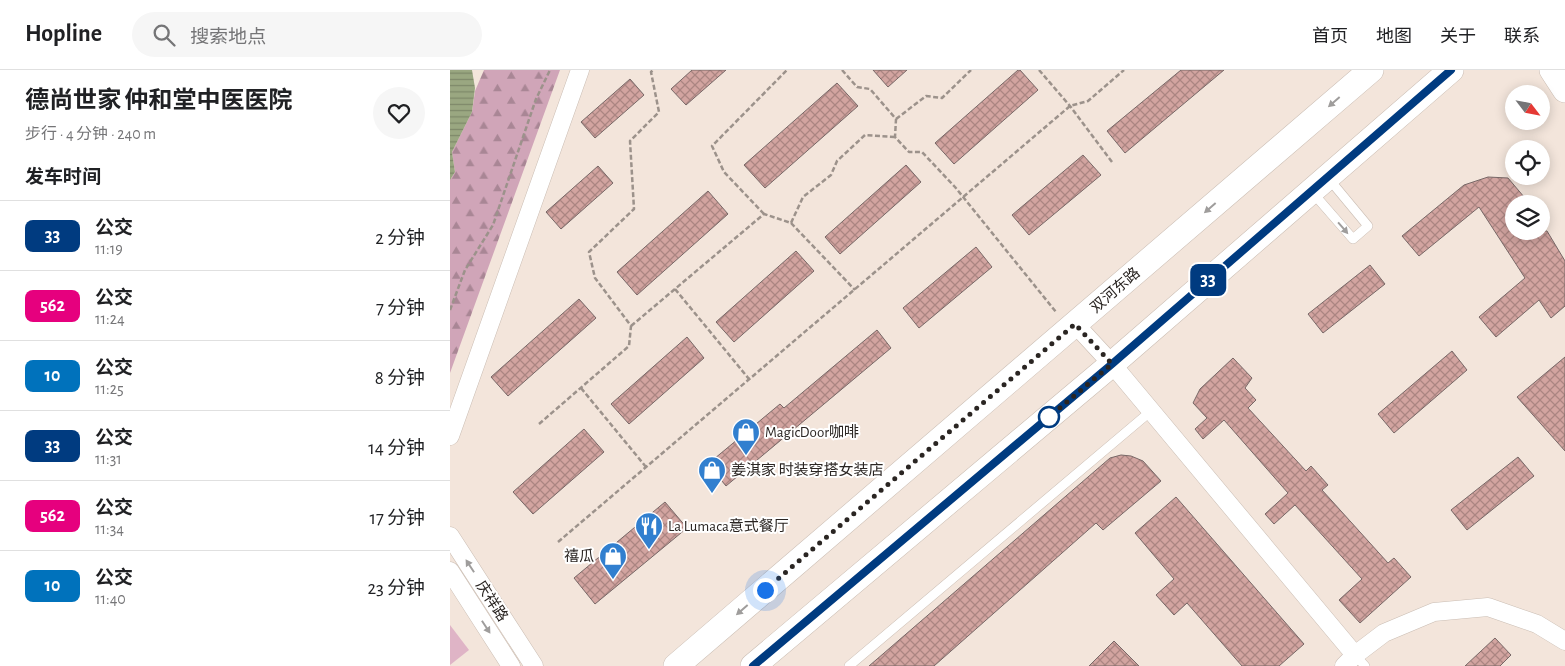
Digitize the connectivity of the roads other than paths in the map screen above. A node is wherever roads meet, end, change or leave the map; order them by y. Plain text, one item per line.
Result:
1 (580, 70) edge
2 (1371, 70) edge
3 (1451, 70) edge
4 (1552, 70) edge
5 (1565, 90) edge
6 (1319, 184) junction
7 (1066, 318) junction
8 (1112, 364) junction
9 (1151, 411) junction
10 (450, 436) edge
11 (450, 536) edge
12 (450, 571) edge
13 (1565, 640) edge
14 (1354, 662) edge
15 (511, 666) edge
16 (534, 666) edge
17 (676, 666) edge
18 (753, 666) edge
19 (849, 666) edge

1 - 10 street
2 -> 7 street, 双河东路
3 - 6 street
4 - 5 street
6 -> 6 lane
6 - 8 street
7 - 8 street
7 -> 17 street, 双河东路
8 - 9 street
8 - 18 street
9 - 14 street
9 - 19 lane
16 -> 11 street, 庆祥路
12 -> 15 street, 庆祥路
13 - 14 street

